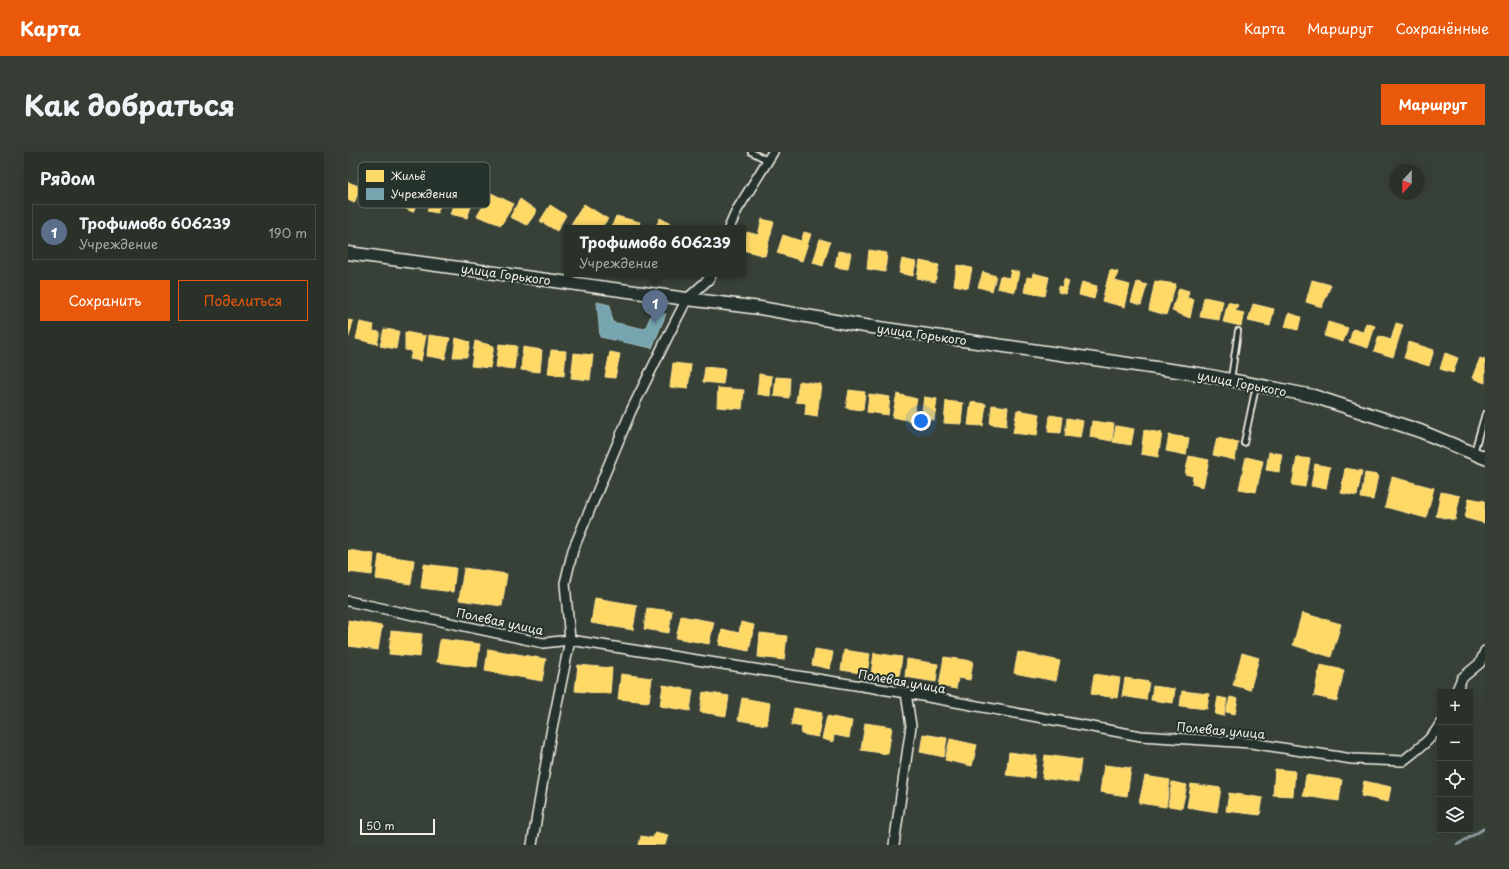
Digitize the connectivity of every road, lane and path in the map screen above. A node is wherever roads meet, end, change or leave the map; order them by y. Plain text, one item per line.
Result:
1 (751, 152) edge
2 (773, 152) edge
3 (768, 160) junction
4 (731, 225) edge
5 (348, 253) edge
6 (710, 277) edge
7 (687, 300) junction
8 (1238, 331) dead end
9 (1231, 381) junction
10 (1256, 386) junction
11 (1485, 414) edge
12 (1244, 443) dead end
13 (1479, 456) edge
14 (348, 601) edge
15 (570, 640) junction
16 (1485, 651) edge
17 (1457, 689) edge
18 (906, 693) junction
19 (1440, 725) edge
20 (532, 845) edge
21 (894, 845) edge

1 - 3 lane
2 - 3 street
3 - 4 street
5 - 7 main road, улица Горького
6 - 7 street
7 - 9 main road, улица Горького
7 - 15 street
8 - 9 lane
9 - 10 main road, улица Горького
10 - 12 lane
10 - 13 main road, улица Горького
11 - 13 lane
14 - 15 street, Полевая улица
15 - 18 street, Полевая улица
15 - 20 street
16 - 17 street
18 - 19 street, Полевая улица
18 - 21 street

